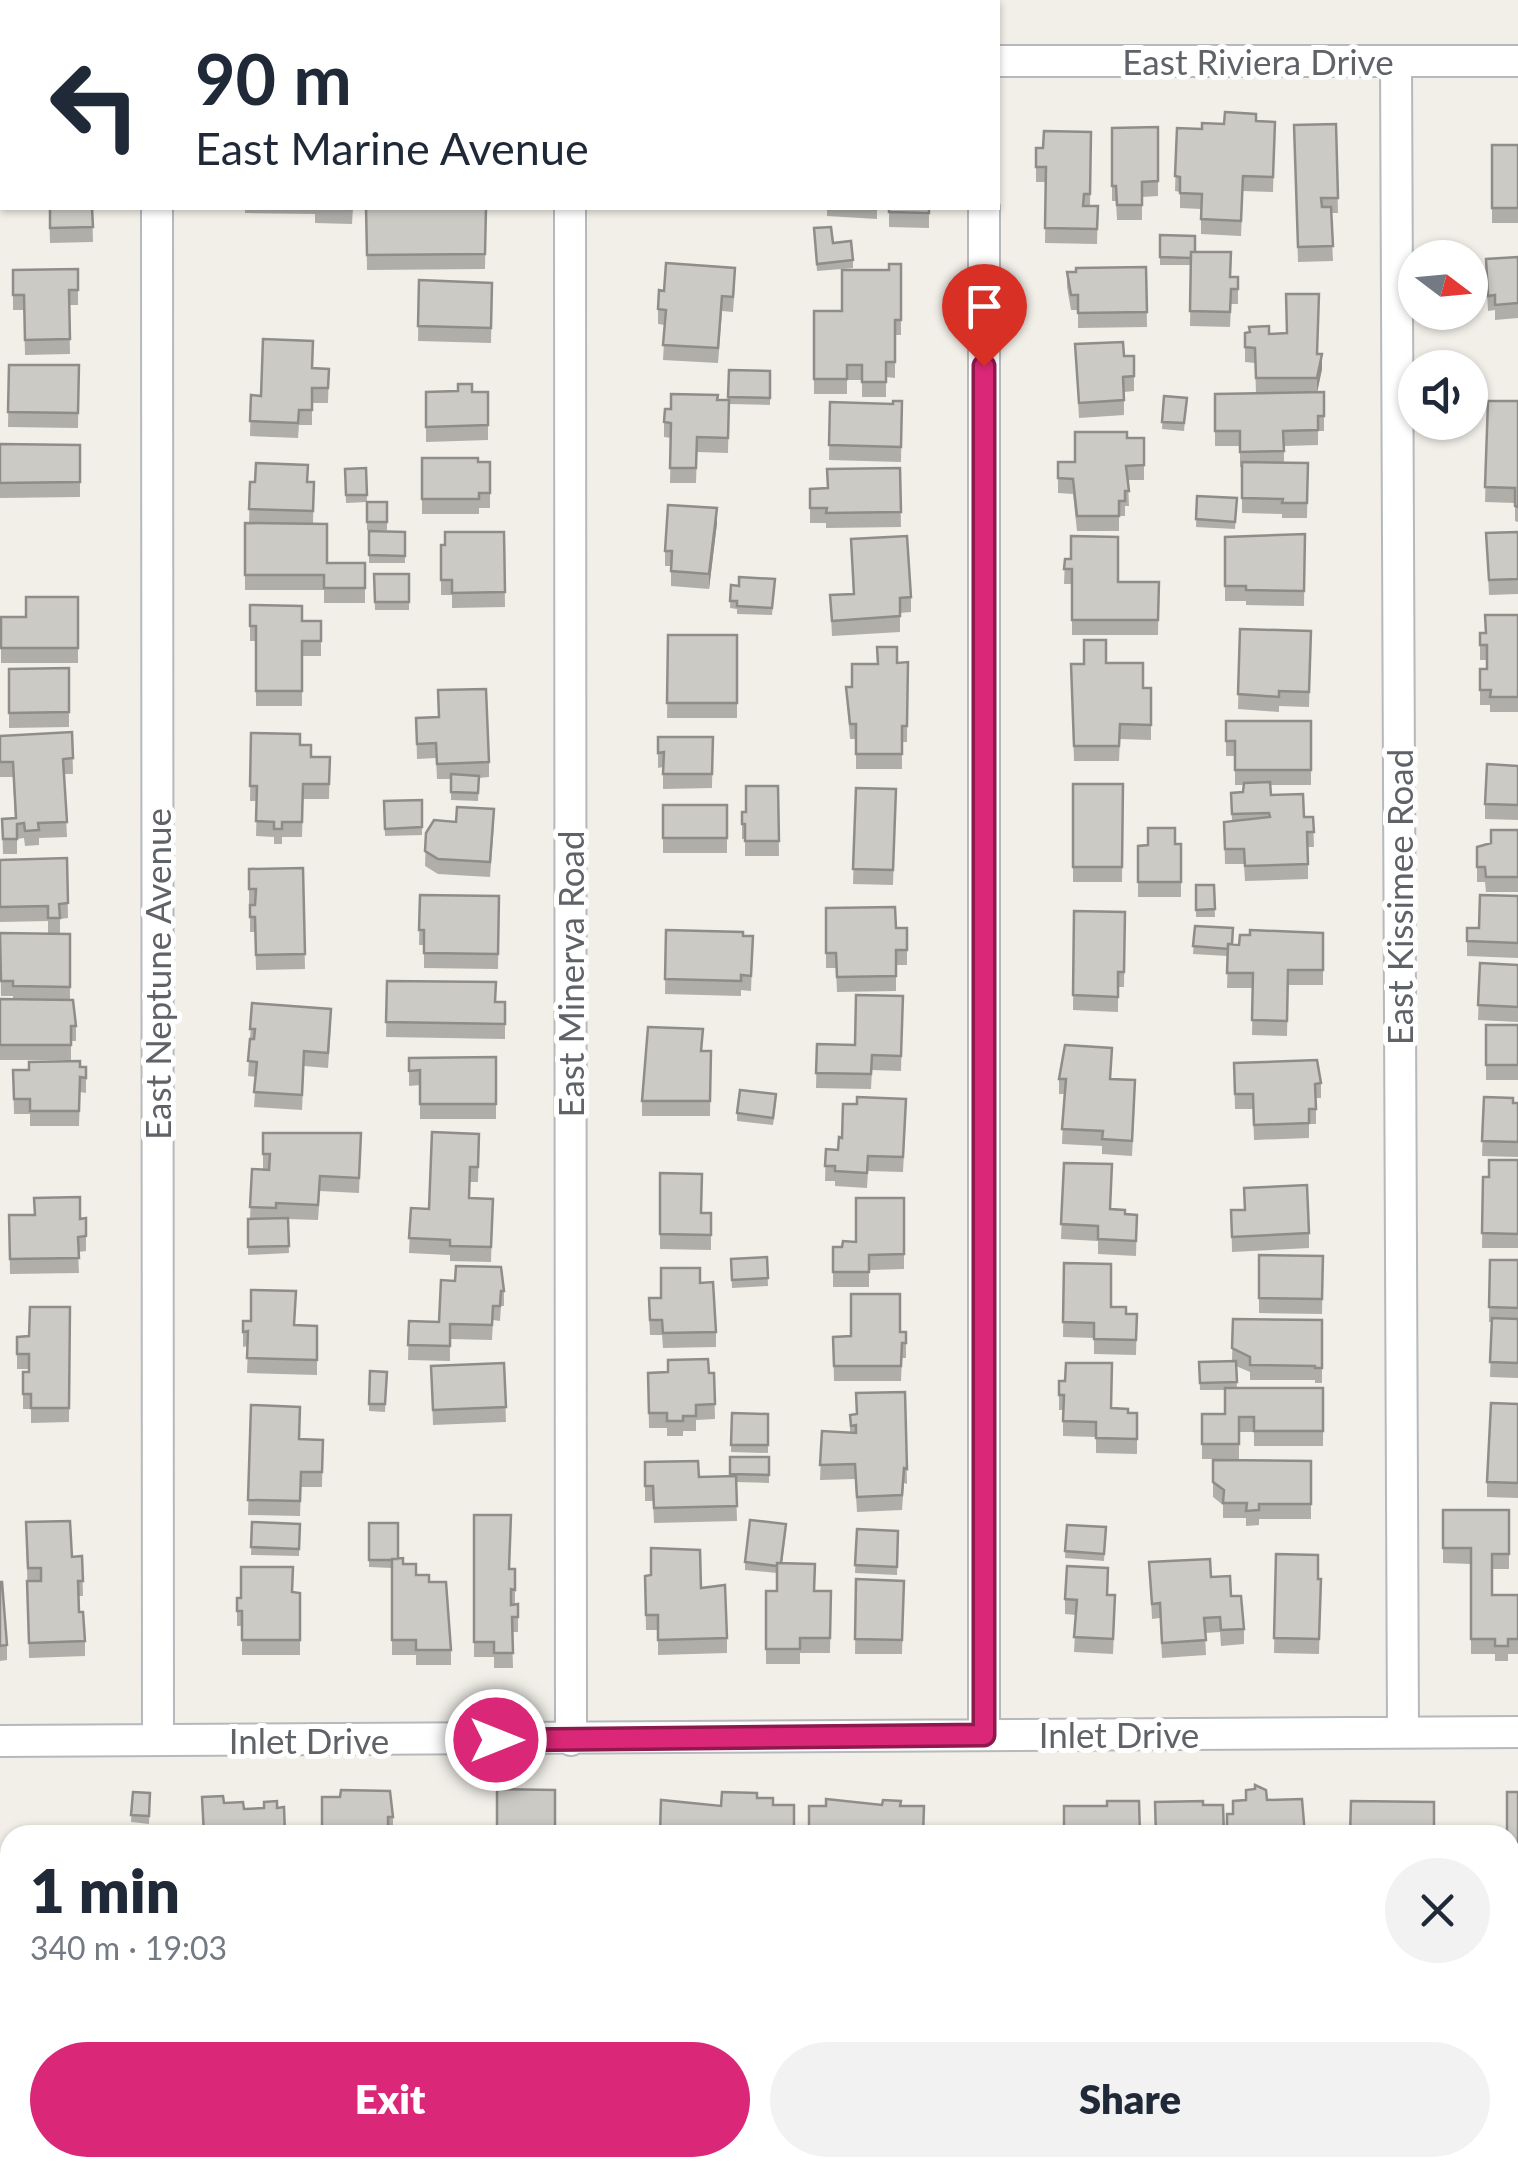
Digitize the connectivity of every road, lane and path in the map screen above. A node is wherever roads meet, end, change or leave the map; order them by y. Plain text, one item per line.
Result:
1 (1518, 60) edge
2 (1000, 62) edge
3 (1396, 62) junction
4 (158, 210) edge
5 (570, 210) edge
6 (984, 210) edge
7 (1403, 1732) junction
8 (1518, 1732) edge
9 (984, 1735) junction
10 (158, 1740) junction
11 (571, 1740) junction
12 (0, 1742) edge

1 - 3 street, East Riviera Drive
2 - 3 street, East Riviera Drive
3 - 7 street, East Kissimee Road
4 - 10 street, East Neptune Avenue
5 - 11 street, East Minerva Road
6 - 9 street
7 - 8 street, Inlet Drive
7 - 9 street, Inlet Drive
9 - 11 street, Inlet Drive
10 - 11 street, Inlet Drive
10 - 12 street, Inlet Drive

